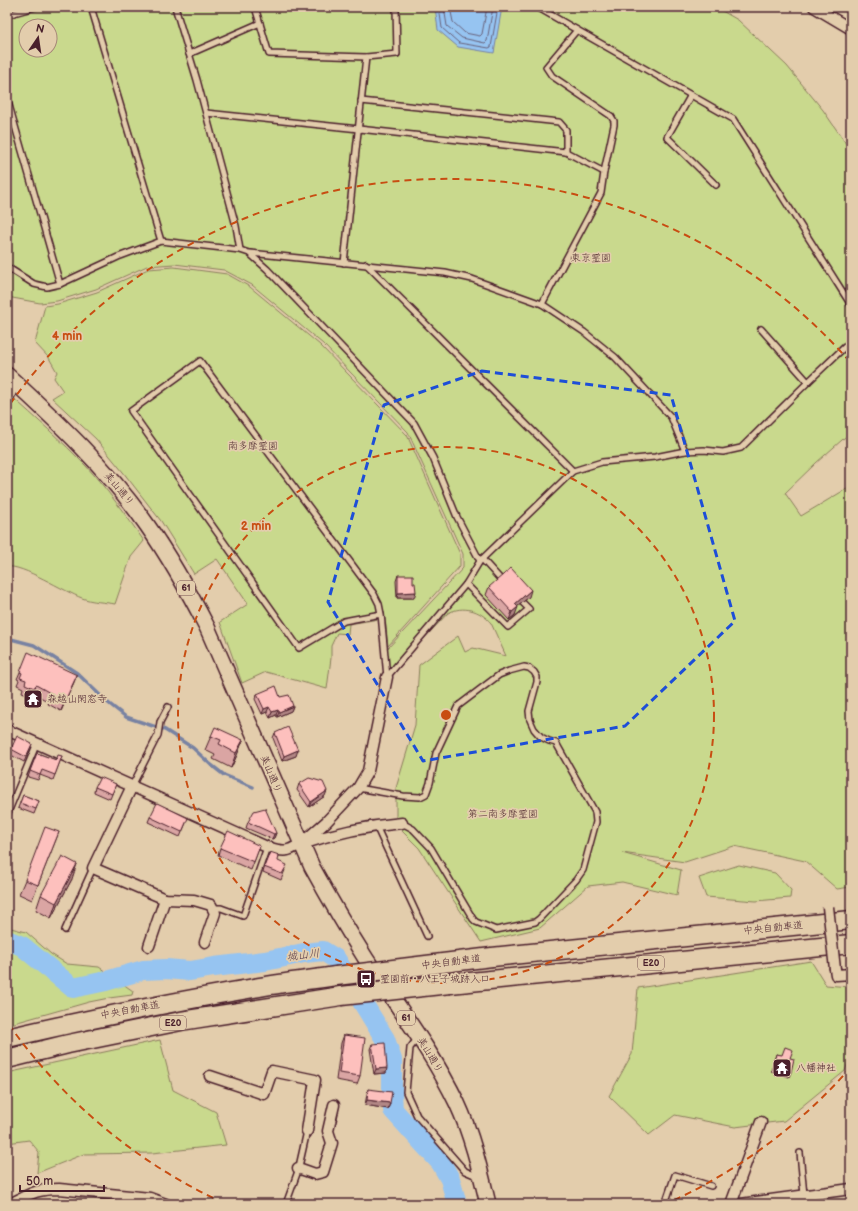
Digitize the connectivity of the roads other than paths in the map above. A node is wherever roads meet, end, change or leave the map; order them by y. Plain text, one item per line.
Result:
1 (36, 7) edge
2 (91, 7) edge
3 (175, 7) edge
4 (255, 7) edge
5 (396, 7) edge
6 (537, 7) edge
7 (814, 7) edge
8 (7, 15) edge
9 (260, 23) junction
10 (577, 30) junction
11 (851, 30) edge
12 (189, 54) junction
13 (366, 57) junction
14 (691, 95) junction
15 (7, 98) edge
16 (361, 101) junction
17 (206, 113) junction
18 (359, 129) junction
19 (566, 152) junction
20 (604, 172) junction
21 (716, 185) dead end
22 (161, 241) junction
23 (240, 250) junction
24 (249, 253) junction
25 (344, 263) junction
26 (366, 264) junction
27 (7, 267) edge
28 (60, 284) junction
29 (542, 304) junction
30 (851, 305) edge
31 (761, 329) dead end
32 (851, 341) edge
33 (11, 378) edge
34 (808, 382) junction
35 (7, 401) edge
36 (685, 451) junction
37 (573, 471) junction
38 (481, 560) junction
39 (502, 580) edge
40 (466, 584) junction
41 (523, 603) edge
42 (381, 614) junction
43 (387, 677) junction
44 (168, 708) dead end
45 (8, 732) edge
46 (37, 743) junction
47 (132, 786) junction
48 (358, 788) junction
49 (7, 815) edge
50 (402, 823) joint
51 (376, 825) junction
52 (301, 844) junction
53 (267, 847) junction
54 (93, 868) junction
55 (165, 899) junction
56 (828, 905) dead end
57 (213, 908) junction
58 (851, 920) edge
59 (65, 930) dead end
60 (428, 936) dead end
61 (205, 942) dead end
62 (851, 944) edge
63 (150, 946) dead end
64 (851, 974) edge
65 (418, 1036) junction
66 (7, 1038) edge
67 (7, 1059) edge
68 (210, 1076) dead end
69 (334, 1105) dead end
70 (761, 1122) dead end
71 (307, 1131) joint
72 (800, 1153) dead end
73 (298, 1168) junction
74 (482, 1178) junction
75 (711, 1186) dead end
76 (851, 1189) edge
77 (804, 1199) edge
78 (10, 1204) edge
79 (166, 1204) edge
80 (286, 1204) edge
81 (488, 1204) edge
82 (666, 1204) edge
83 (731, 1204) edge
84 (741, 1204) edge

1 - 8 lane
2 - 22 lane
3 - 12 lane
4 - 9 lane
5 - 13 lane
6 - 10 lane
7 - 11 street
9 - 12 lane
9 - 13 lane
10 - 14 lane
10 - 20 lane
12 - 17 lane
13 - 16 lane
14 - 21 lane
14 - 30 lane
15 - 28 lane
16 - 18 lane
16 - 19 lane
17 - 18 lane
17 - 23 lane
18 - 19 lane
18 - 25 lane
19 - 20 lane
20 - 29 lane
22 - 23 lane
22 - 28 lane
23 - 24 lane
24 - 25 lane
24 - 38 lane
25 - 26 lane
26 - 29 lane
26 - 37 lane
27 - 28 lane
29 - 36 lane
31 - 34 lane
32 - 34 lane
33 - 35 street
33 - 52 main road, 美山通り / 61
34 - 36 lane
36 - 37 lane
37 - 38 lane
38 - 39 lane
38 - 40 lane
40 - 41 lane
40 - 43 lane
42 - 42 lane
42 - 43 lane
43 - 48 street
44 - 47 lane
45 - 46 street
46 - 47 street
46 - 49 lane
47 - 53 street
47 - 54 street
48 - 50 lane
48 - 52 street
50 - 51 street
51 - 52 street
51 - 60 lane
52 - 53 street
52 - 65 main road, 美山通り / 61
53 - 57 lane
54 - 55 street
54 - 59 lane
55 - 57 street
55 - 63 street
56 - 64 street, bridge
57 - 61 street
58 - 66 highway, 中央自動車道 / E20, bridge
62 - 67 highway, 中央自動車道 / E20, bridge
65 - 74 main road, 美山通り / 61
65 - 74 lane
68 - 71 street
69 - 73 street
70 - 83 street
71 - 73 lane
72 - 77 lane
73 - 80 lane
74 - 81 main road, 美山通り / 61
75 - 82 lane
76 - 77 street
77 - 84 street
78 - 79 street

